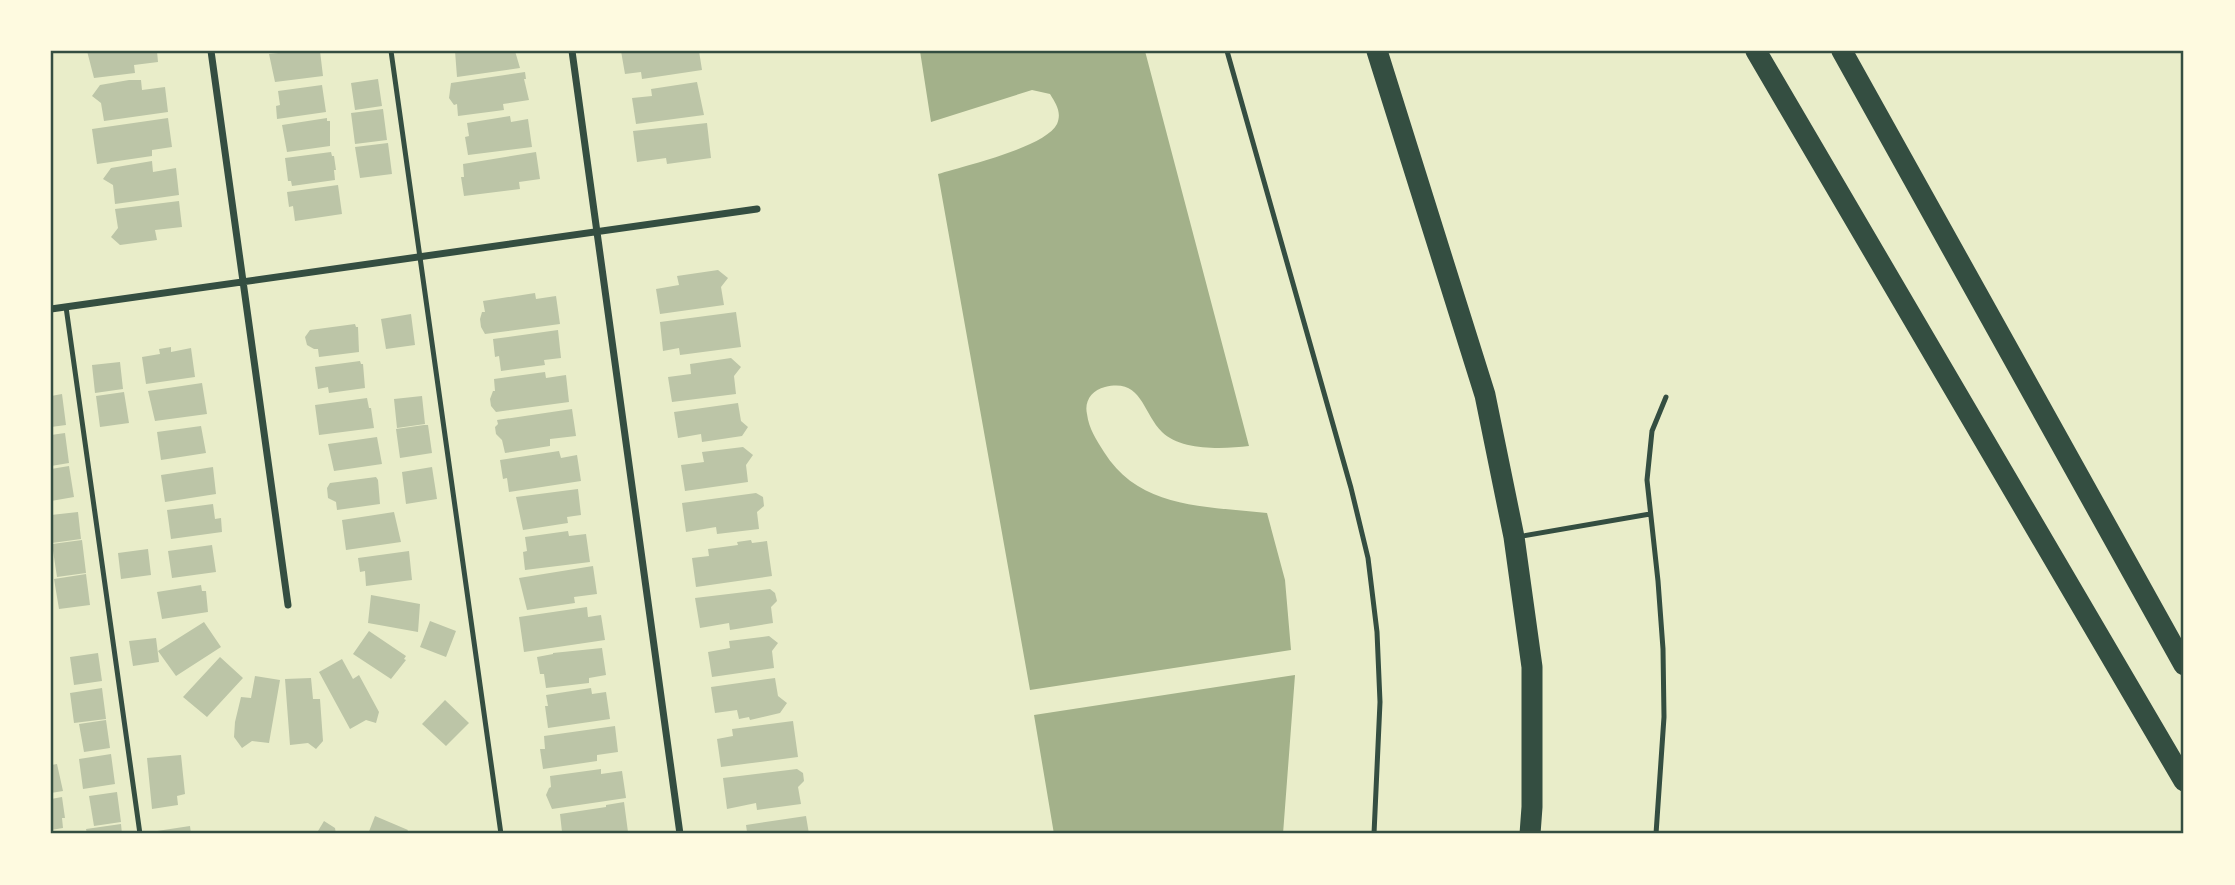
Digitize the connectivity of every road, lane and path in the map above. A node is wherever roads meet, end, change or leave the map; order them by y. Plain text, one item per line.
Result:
1 (211, 51) edge
2 (391, 51) edge
3 (572, 51) edge
4 (1227, 51) edge
5 (1377, 51) edge
6 (1756, 51) edge
7 (1842, 51) edge
8 (757, 209) dead end
9 (597, 232) junction
10 (420, 257) junction
11 (243, 282) junction
12 (66, 307) junction
13 (51, 309) edge
14 (1666, 397) dead end
15 (1650, 514) junction
16 (1514, 537) junction
17 (288, 605) dead end
18 (2184, 665) edge
19 (2184, 781) edge
20 (140, 834) edge
21 (500, 834) edge
22 (681, 834) edge
23 (1374, 834) edge
24 (1530, 834) edge
25 (1656, 834) edge

1 - 11 street
2 - 10 lane
3 - 9 street
4 - 23 lane
5 - 16 highway
6 - 19 highway
7 - 18 highway
8 - 9 street
9 - 10 street
9 - 22 street
10 - 11 street
10 - 21 lane
11 - 12 street
11 - 17 street
12 - 13 street
12 - 20 lane
14 - 15 lane
15 - 16 lane
15 - 25 lane
16 - 24 highway

